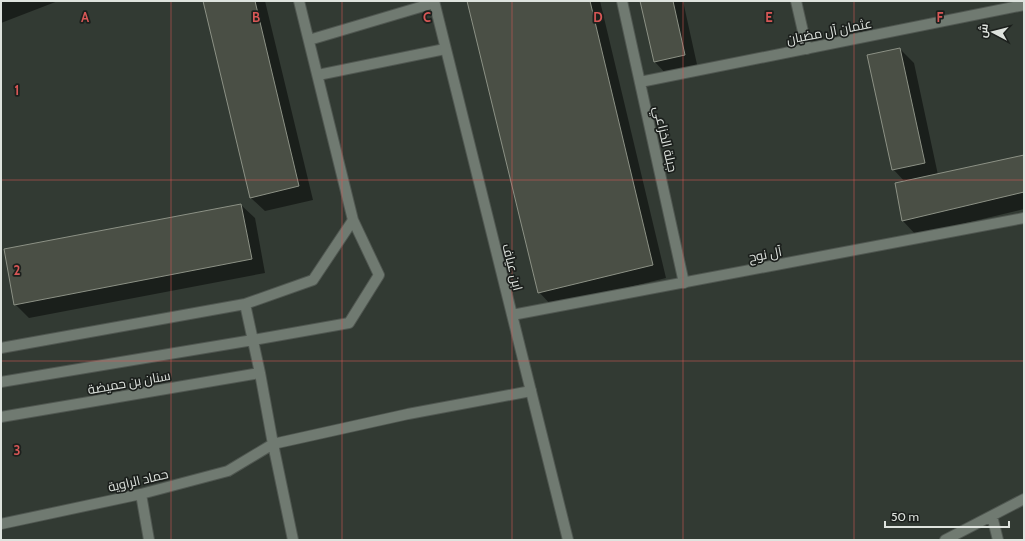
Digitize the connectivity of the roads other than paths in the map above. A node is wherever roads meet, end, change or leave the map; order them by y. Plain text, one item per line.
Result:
1 (299, 1) edge
2 (622, 1) edge
3 (796, 1) edge
4 (434, 2) edge
5 (1024, 5) edge
6 (309, 40) junction
7 (445, 49) junction
8 (807, 49) junction
9 (318, 75) junction
10 (640, 82) junction
11 (1024, 218) edge
12 (353, 220) junction
13 (684, 283) junction
14 (245, 304) junction
15 (512, 315) junction
16 (253, 340) junction
17 (1, 348) edge
18 (260, 373) junction
19 (1, 382) edge
20 (531, 391) junction
21 (1, 417) edge
22 (273, 444) junction
23 (141, 494) junction
24 (1024, 499) edge
25 (992, 516) junction
26 (1, 524) edge
27 (149, 540) edge
28 (293, 540) edge
29 (568, 540) edge
30 (945, 540) edge
31 (998, 540) edge

1 - 6 street
2 - 10 street, جبلة الخزاعي
3 - 8 street
4 - 6 street
4 - 7 street, ابن عياف
5 - 8 street, عثمان آل مضيان
6 - 9 street
7 - 9 street
7 - 15 street, ابن عياف
8 - 10 street, عثمان آل مضيان
9 - 12 street
10 - 13 street, جبلة الخزاعي
11 - 13 street, آل نوح
12 - 14 street
12 - 16 street
13 - 15 street, آل نوح
14 - 16 street
14 - 17 street
15 - 20 street, ابن عياف
16 - 18 street
16 - 19 street
18 - 21 street, سنان بن حميضة
18 - 22 street
20 - 22 street, حماد الراوية
20 - 29 street, ابن عياف
22 - 23 street, حماد الراوية
22 - 28 street
23 - 26 street, حماد الراوية
23 - 27 street
24 - 25 street
25 - 30 street
25 - 31 street

